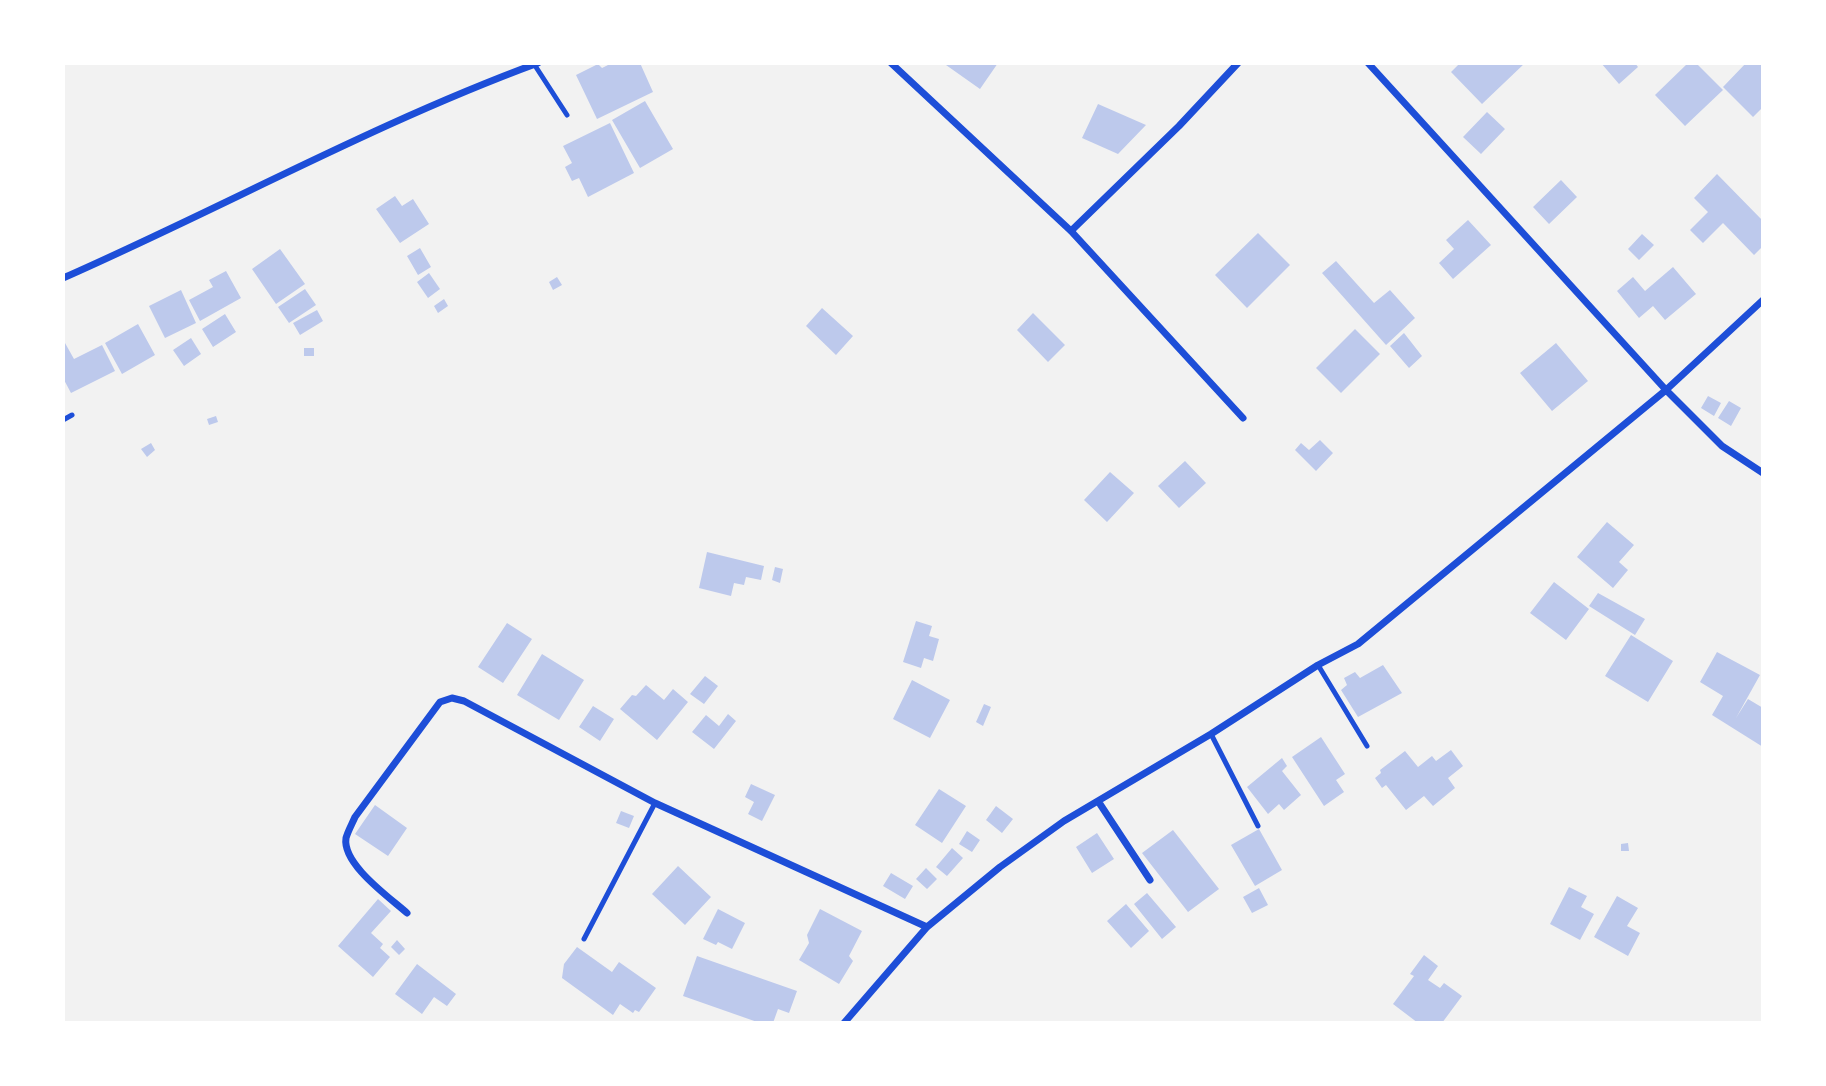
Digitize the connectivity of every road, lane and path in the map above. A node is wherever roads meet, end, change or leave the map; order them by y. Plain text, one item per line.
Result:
1 (891, 63) edge
2 (1238, 63) edge
3 (1368, 63) edge
4 (536, 64) edge
5 (567, 115) dead end
6 (1071, 231) junction
7 (63, 278) edge
8 (1763, 300) edge
9 (1665, 390) junction
10 (72, 415) dead end
11 (1243, 418) dead end
12 (63, 420) edge
13 (1763, 473) edge
14 (1318, 665) junction
15 (1211, 734) junction
16 (1367, 746) dead end
17 (1098, 802) junction
18 (655, 803) junction
19 (1258, 826) dead end
20 (1150, 880) dead end
21 (407, 913) dead end
22 (927, 927) junction
23 (584, 939) dead end
24 (844, 1023) edge

1 - 6 street
2 - 6 street
3 - 9 street
4 - 5 lane
4 - 7 street
6 - 11 street
8 - 9 street
9 - 13 street
9 - 14 street
10 - 12 lane
14 - 15 street
14 - 16 lane
15 - 17 street
15 - 19 lane
17 - 20 street
17 - 22 street
18 - 21 street
18 - 22 street
18 - 23 lane
22 - 24 street

